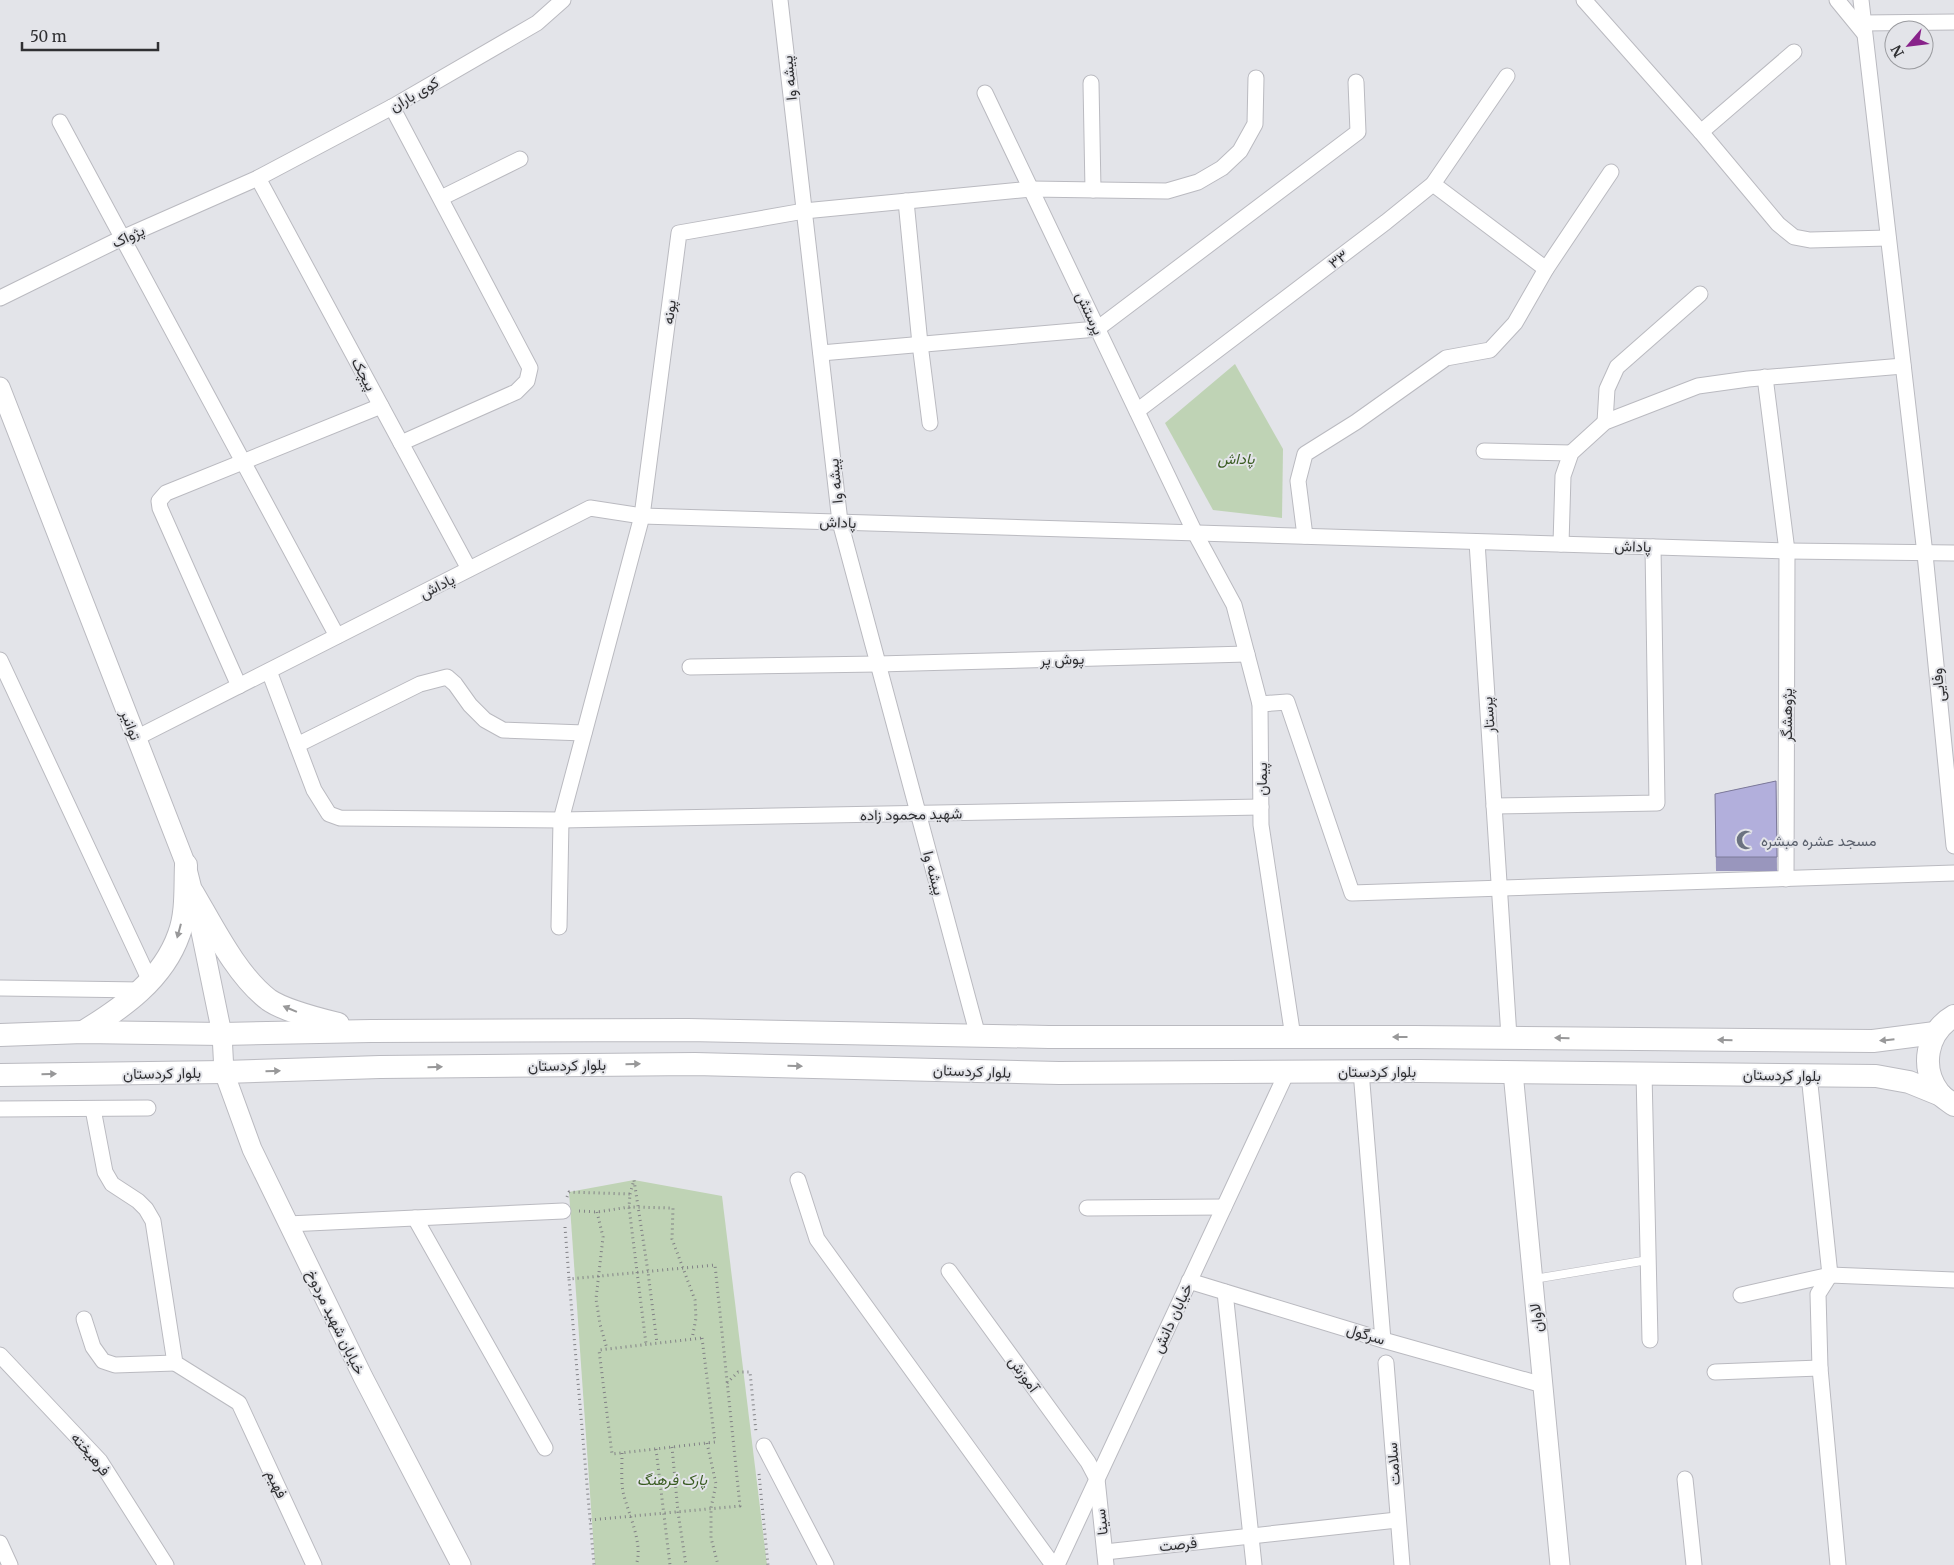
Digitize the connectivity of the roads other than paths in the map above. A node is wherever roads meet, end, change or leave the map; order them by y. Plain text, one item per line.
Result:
1 (563, 0) edge
2 (780, 0) edge
3 (1838, 0) edge
4 (1861, 0) edge
5 (1592, 3) edge
6 (1954, 22) edge
7 (1864, 29) junction
8 (1794, 52) dead end
9 (1507, 76) dead end
10 (1256, 78) dead end
11 (1356, 82) dead end
12 (1091, 83) dead end
13 (985, 93) dead end
14 (392, 107) junction
15 (60, 122) dead end
16 (1701, 132) junction
17 (520, 159) dead end
18 (1612, 172) dead end
19 (258, 178) junction
20 (1434, 184) junction
21 (1031, 189) junction
22 (1093, 190) junction
23 (440, 198) junction
24 (906, 201) junction
25 (804, 211) junction
26 (122, 238) junction
27 (1888, 238) junction
28 (1546, 269) junction
29 (1700, 294) dead end
30 (0, 298) edge
31 (1098, 329) junction
32 (920, 344) junction
33 (820, 353) junction
34 (1903, 366) junction
35 (1765, 377) junction
36 (0, 388) edge
37 (381, 406) junction
38 (1137, 411) junction
39 (1605, 422) junction
40 (930, 423) dead end
41 (401, 443) junction
42 (1484, 451) dead end
43 (1570, 453) junction
44 (244, 463) junction
45 (642, 516) junction
46 (840, 522) junction
47 (1195, 533) junction
48 (1305, 536) junction
49 (1477, 542) junction
50 (1561, 544) junction
51 (1653, 547) junction
52 (1787, 551) junction
53 (1954, 553) edge
54 (1925, 554) junction
55 (470, 569) junction
56 (337, 636) junction
57 (1247, 654) junction
58 (0, 660) edge
59 (878, 664) junction
60 (690, 667) dead end
61 (269, 671) junction
62 (4, 679) edge
63 (239, 686) junction
64 (1260, 704) junction
65 (584, 733) junction
66 (136, 738) junction
67 (297, 746) junction
68 (1494, 806) junction
69 (1261, 807) junction
70 (1952, 811) edge
71 (918, 814) junction
72 (561, 820) junction
73 (1954, 846) edge
74 (186, 865) junction
75 (1954, 873) edge
76 (1786, 878) junction
77 (1499, 888) junction
78 (193, 892) junction
79 (560, 926) dead end
80 (146, 986) junction
81 (0, 988) edge
82 (1954, 1016) edge
83 (370, 1031) junction
84 (84, 1032) junction
85 (1935, 1033) junction
86 (222, 1034) junction
87 (0, 1035) edge
88 (978, 1036) junction
89 (1293, 1037) junction
90 (1508, 1037) junction
91 (1361, 1071) junction
92 (224, 1072) junction
93 (1287, 1072) junction
94 (1513, 1072) junction
95 (1644, 1074) junction
96 (0, 1075) edge
97 (1809, 1075) junction
98 (1947, 1100) edge
99 (148, 1108) dead end
100 (0, 1109) edge
101 (93, 1109) junction
102 (798, 1180) dead end
103 (1224, 1207) junction
104 (1087, 1208) dead end
105 (564, 1211) road end
106 (415, 1218) junction
107 (288, 1224) junction
108 (1648, 1260) junction
109 (948, 1271) dead end
110 (1830, 1275) junction
111 (1533, 1280) junction
112 (1954, 1280) edge
113 (1189, 1281) junction
114 (1225, 1292) junction
115 (1742, 1295) dead end
116 (84, 1319) dead end
117 (1383, 1340) junction
118 (1650, 1340) dead end
119 (0, 1355) edge
120 (1386, 1362) dead end
121 (175, 1363) junction
122 (1820, 1368) junction
123 (1715, 1372) dead end
124 (1543, 1385) junction
125 (764, 1446) dead end
126 (544, 1448) dead end
127 (1097, 1479) junction
128 (1685, 1479) dead end
129 (1398, 1520) junction
130 (1252, 1536) junction
131 (0, 1543) edge
132 (1105, 1558) edge
133 (10, 1565) edge
134 (166, 1565) edge
135 (314, 1565) edge
136 (461, 1565) edge
137 (826, 1565) edge
138 (1055, 1565) edge
139 (1254, 1565) edge
140 (1402, 1565) edge
141 (1560, 1565) edge
142 (1694, 1565) edge
143 (1838, 1565) edge

1 - 14 street, کوی باران
2 - 25 street, پیشه وا
3 - 7 street
4 - 7 street, وفایی
5 - 16 street
6 - 7 street
7 - 27 street, وفایی
8 - 16 street
9 - 20 street, ۳۳
10 - 22 street
11 - 31 street
12 - 22 street
13 - 21 street, پرستش
14 - 19 street, کوی باران
14 - 23 street
15 - 26 street
16 - 27 street
17 - 23 street
18 - 28 street
19 - 26 street, پژواک
19 - 37 street, پیچک
20 - 28 street
20 - 38 street, ۳۳
21 - 22 street
21 - 24 street
21 - 31 street, پرستش
23 - 41 street
24 - 25 street
24 - 32 street
25 - 33 street, پیشه وا
25 - 45 street, پونه
26 - 30 street, پژواک
26 - 44 street
27 - 34 street, وفایی
28 - 48 street
29 - 39 street
31 - 32 street
31 - 38 street, پرستش
32 - 33 street
32 - 40 street
33 - 46 street, پیشه وا
34 - 35 street
34 - 54 street, وفایی
35 - 39 street
35 - 52 street, پژوهشگر
36 - 66 street, توانیر
37 - 41 street, پیچک
37 - 44 street
38 - 47 street, پرستش
39 - 43 street
41 - 55 street, پیچک
42 - 43 street
43 - 50 street
44 - 56 street
44 - 63 street
45 - 46 street, پاداش
45 - 55 street, پاداش
45 - 65 street
46 - 47 street, پاداش
46 - 59 street, پیشه وا
47 - 48 street, پاداش
47 - 57 street, پیمان
48 - 49 street, پاداش
49 - 50 street, پاداش
49 - 68 street, پرستار
50 - 51 street, پاداش
51 - 52 street, پاداش
51 - 68 street
52 - 54 street, پاداش
52 - 76 street, پژوهشگر
53 - 54 street, پاداش
54 - 70 street, وفایی
55 - 56 street, پاداش
56 - 61 street, پاداش
57 - 59 street, پوش پر
57 - 64 street, پیمان
58 - 62 street
59 - 60 street, پوش پر
59 - 71 street, پیشه وا
61 - 63 street, پاداش
61 - 67 street, شهید محمود زاده
62 - 80 street
63 - 66 street, پاداش
64 - 69 street, پیمان
64 - 77 street
65 - 67 street
65 - 72 street
66 - 74 street, توانیر
67 - 72 street, شهید محمود زاده
68 - 77 street, پرستار
69 - 71 street, شهید محمود زاده
69 - 89 street, پیمان
70 - 73 street, وفایی
71 - 72 street, شهید محمود زاده
71 - 88 street, پیشه وا
72 - 79 street
74 - 78 street, توانیر
74 -> 80 main road
75 - 76 street
76 - 77 street
77 - 90 street, پرستار
83 -> 78 main road
78 - 86 street, توانیر
80 - 81 street
80 - 84 main road
82 - 85 main road
83 - 86 main road
83 - 88 main road
84 - 86 main road
84 - 87 main road
85 -> 90 main road
85 - 98 main road
86 - 92 street, توانیر
88 - 89 main road
90 -> 89 main road
91 - 93 main road, بلوار کردستان
91 - 94 main road, بلوار کردستان
91 - 117 street
92 -> 93 main road, بلوار کردستان
96 -> 92 main road, بلوار کردستان
92 - 107 street, خیابان شهید مردوخ
93 - 103 street, خیابان دانش
94 - 95 main road, بلوار کردستان
94 - 111 street, لاوان
95 - 97 main road, بلوار کردستان
95 - 108 street
97 - 98 main road, بلوار کردستان
97 - 110 street
99 - 101 street
100 - 101 street
101 - 121 street
102 - 138 street
103 - 104 street
103 - 113 street, خیابان دانش
105 - 106 street
106 - 107 street
106 - 126 street
107 - 136 street, خیابان شهید مردوخ
108 - 111 lane
108 - 118 street
109 - 127 street, آموزش
110 - 112 street
110 - 115 street
110 - 122 street
111 - 124 street, لاوان
113 - 114 street, سرگول
113 - 127 street, خیابان دانش
114 - 117 street, سرگول
114 - 130 street
116 - 121 street
117 - 124 street, سرگول
119 - 134 street, فرهیخته
120 - 129 street, سلامت
121 - 135 street, فهیم
122 - 123 street
122 - 143 street
124 - 141 street, لاوان
125 - 137 street
127 - 132 street, سینا
127 - 138 street, خیابان دانش
128 - 142 street
129 - 130 street, فرصت
129 - 140 street, سلامت
130 - 132 street, فرصت
130 - 139 street
131 - 133 street

